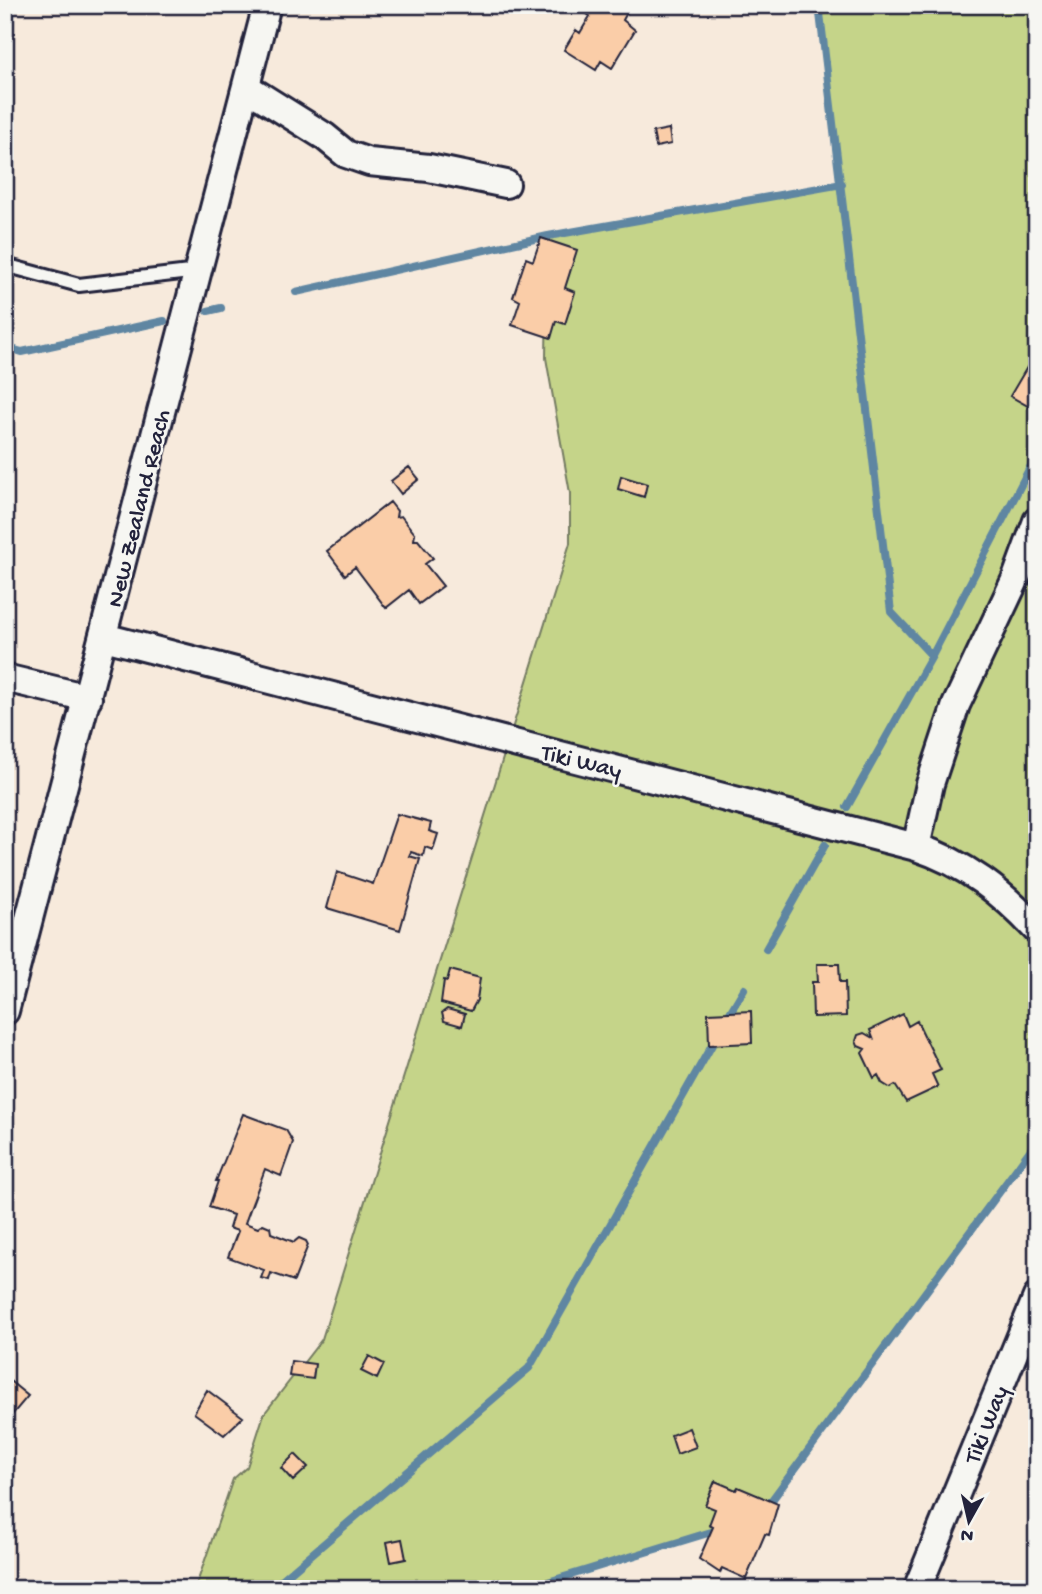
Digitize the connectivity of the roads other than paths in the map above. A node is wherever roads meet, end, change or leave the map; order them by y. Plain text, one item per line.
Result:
1 (267, 5) edge
2 (246, 87) junction
3 (506, 184) dead end
4 (5, 265) edge
5 (198, 271) junction
6 (1037, 521) edge
7 (104, 637) junction
8 (5, 678) edge
9 (88, 698) junction
10 (916, 847) junction
11 (1037, 930) edge
12 (5, 1011) edge
13 (1037, 1297) edge
14 (918, 1589) edge

1 - 2 street, New Zealand Reach
2 - 3 street
2 - 5 street, New Zealand Reach
4 - 5 lane
5 - 7 street, New Zealand Reach
6 - 10 street
7 - 9 street, New Zealand Reach
7 - 10 street, Tiki Way
8 - 9 street
9 - 12 street, New Zealand Reach
10 - 11 street, Tiki Way
13 - 14 street, Tiki Way

